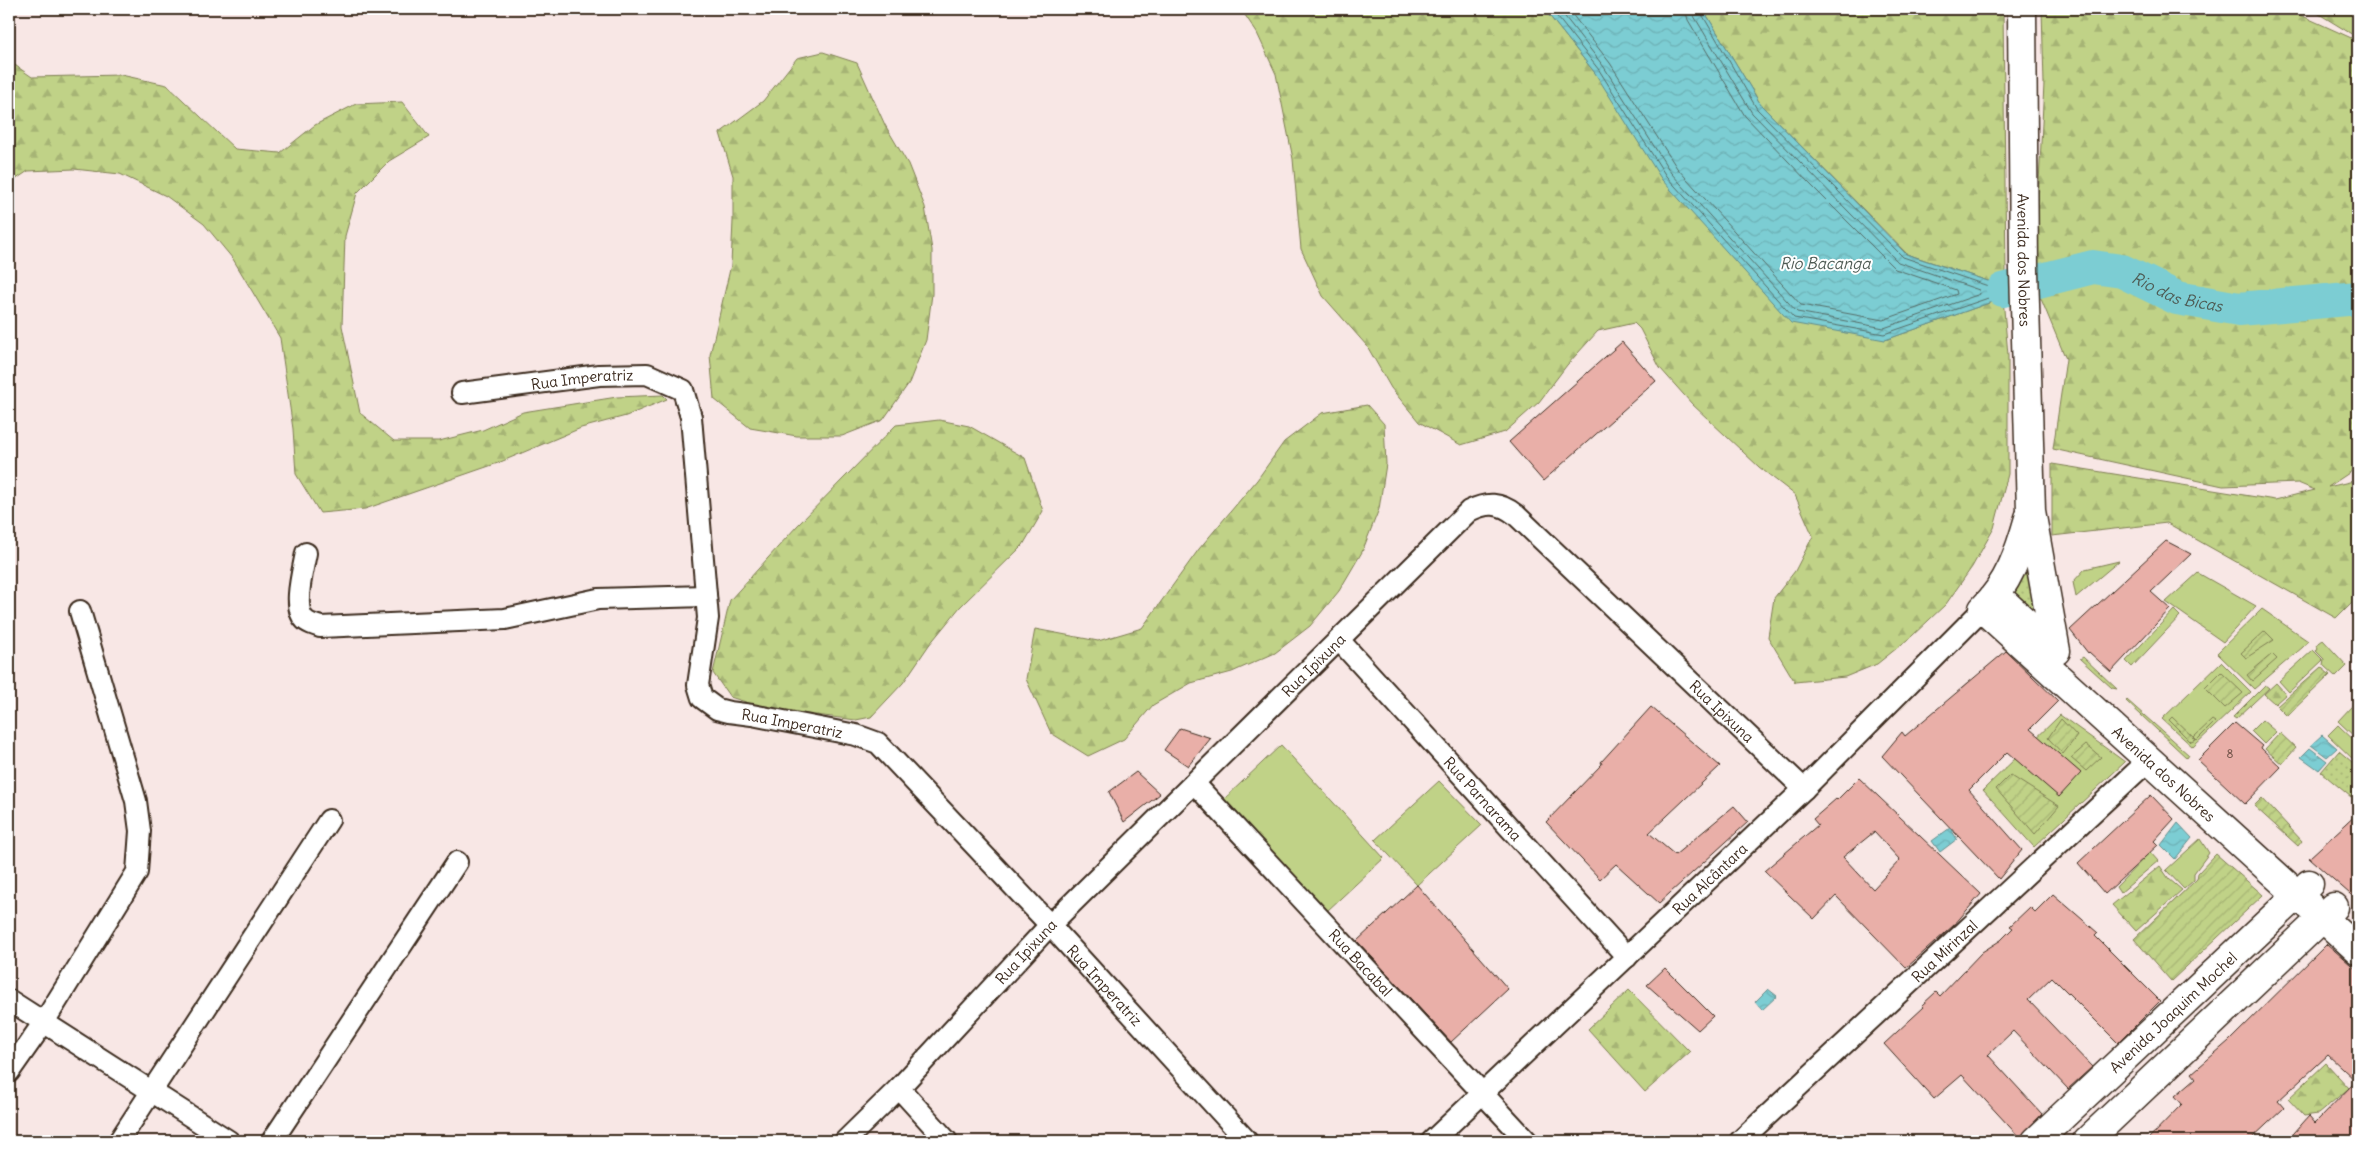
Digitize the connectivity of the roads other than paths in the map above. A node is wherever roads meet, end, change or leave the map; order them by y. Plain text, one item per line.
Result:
1 (2022, 9) edge
2 (462, 393) dead end
3 (2031, 511) junction
4 (306, 553) dead end
5 (706, 596) junction
6 (1990, 602) junction
7 (80, 611) dead end
8 (1339, 640) junction
9 (2056, 651) junction
10 (2149, 760) junction
11 (1194, 783) junction
12 (1804, 789) junction
13 (329, 820) dead end
14 (457, 862) dead end
15 (2304, 890) junction
16 (2328, 913) junction
17 (1050, 925) junction
18 (2358, 929) edge
19 (2358, 950) edge
20 (1627, 957) junction
21 (9, 1000) edge
22 (44, 1022) junction
23 (9, 1072) edge
24 (899, 1088) junction
25 (152, 1091) junction
26 (1482, 1094) junction
27 (119, 1141) edge
28 (228, 1141) edge
29 (272, 1141) edge
30 (845, 1141) edge
31 (947, 1141) edge
32 (1247, 1141) edge
33 (1432, 1141) edge
34 (1527, 1141) edge
35 (1740, 1141) edge
36 (2036, 1141) edge
37 (2087, 1141) edge

1 - 3 main road, Avenida dos Nobres
2 - 5 street, Rua Imperatriz
3 - 6 main road, Avenida dos Nobres
3 - 9 main road, Avenida dos Nobres
4 - 5 street
5 - 17 street, Rua Imperatriz
6 - 9 main road, Avenida dos Nobres
6 - 10 main road, Avenida dos Nobres
6 - 12 street, Rua Alcântara
7 - 22 street
8 - 11 street, Rua Ipixuna
8 - 12 street, Rua Ipixuna
8 - 20 street, Rua Parnarama
9 - 15 main road, Avenida dos Nobres
10 - 15 main road, Avenida dos Nobres
10 - 35 street, Rua Mirinzal
11 - 17 street, Rua Ipixuna
11 - 26 street, Rua Bacabal
12 - 20 street, Rua Alcântara
13 - 25 street
14 - 29 street
15 - 16 main road, Avenida dos Nobres
15 - 36 main road, Avenida Joaquim Mochel
16 - 18 main road, Avenida dos Nobres
16 - 19 main road, Avenida dos Nobres
16 - 37 main road
17 - 24 street, Rua Ipixuna
17 - 32 street, Rua Imperatriz
20 - 26 street, Rua Alcântara
21 - 22 street
22 - 23 street
22 - 25 street
24 - 30 street, Rua Ipixuna
24 - 31 street
25 - 27 street
25 - 28 street
26 - 33 street, Rua Alcântara
26 - 34 street, Rua Bacabal

